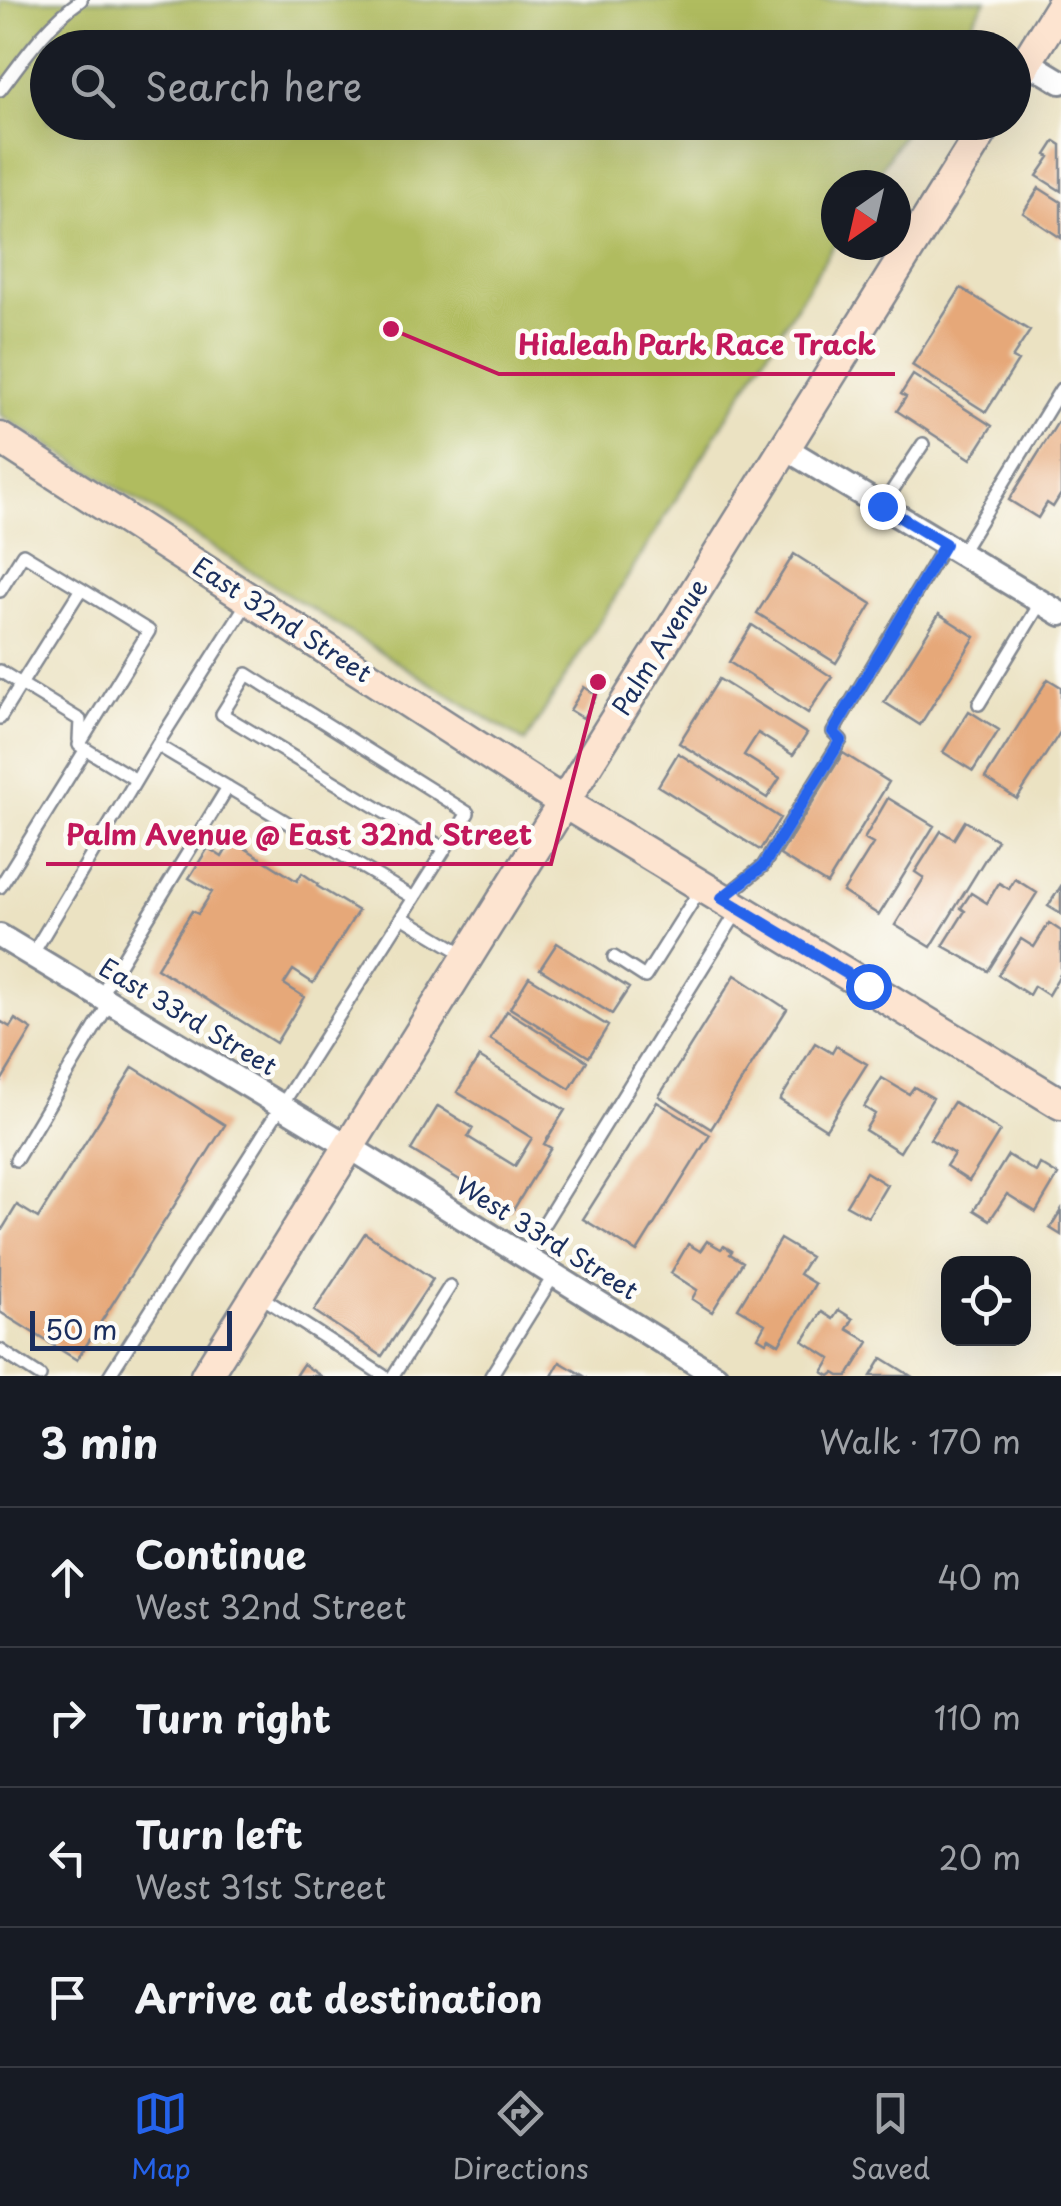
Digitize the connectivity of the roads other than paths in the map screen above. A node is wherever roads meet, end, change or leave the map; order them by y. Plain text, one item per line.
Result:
1 (81, 0) edge
2 (1061, 6) edge
3 (47, 30) edge
4 (30, 51) edge
5 (1031, 54) edge
6 (1031, 74) edge
7 (1061, 82) edge
8 (0, 90) edge
9 (977, 140) edge
10 (1061, 389) edge
11 (0, 438) edge
12 (924, 444) dead end
13 (785, 448) junction
14 (882, 506) junction
15 (953, 549) junction
16 (81, 589) junction
17 (0, 591) edge
18 (250, 599) junction
19 (1051, 608) edge
20 (0, 672) edge
21 (21, 684) junction
22 (978, 704) dead end
23 (0, 718) edge
24 (157, 745) junction
25 (82, 747) junction
26 (136, 780) junction
27 (228, 788) junction
28 (563, 802) junction
29 (445, 849) junction
30 (0, 887) edge
31 (414, 898) junction
32 (721, 898) junction
33 (402, 917) junction
34 (0, 936) edge
35 (32, 955) junction
36 (467, 956) junction
37 (614, 958) dead end
38 (105, 999) junction
39 (1061, 1104) edge
40 (282, 1106) junction
41 (348, 1146) junction
42 (16, 1160) dead end
43 (524, 1256) junction
44 (554, 1275) junction
45 (450, 1286) dead end
46 (257, 1294) junction
47 (0, 1350) edge
48 (40, 1376) edge
49 (109, 1376) edge
50 (206, 1376) edge
51 (384, 1376) edge
52 (393, 1376) edge
53 (491, 1376) edge
54 (716, 1376) edge

1 - 3 lane
2 - 5 main road
4 - 8 lane
6 - 7 street
9 - 13 main road, Palm Avenue
10 - 15 lane
11 - 18 main road, East 32nd Street
12 - 14 lane
13 - 14 street
13 - 28 main road, Palm Avenue
14 - 15 street
15 - 19 street
15 - 32 lane
16 - 17 lane
16 - 21 lane
16 - 25 lane
18 - 24 lane
18 - 28 main road, East 32nd Street
19 - 22 lane
20 - 21 lane
21 - 23 lane
21 - 25 lane
24 - 26 lane
24 - 27 lane
25 - 26 lane
25 - 30 lane
26 - 35 lane
27 - 31 lane
27 - 38 lane
28 - 32 main road, East 32nd Street
28 - 36 main road, Palm Avenue
29 - 29 lane
29 - 31 lane
31 - 33 lane
32 - 37 lane
32 - 39 main road, East 32nd Street
32 - 43 lane
33 - 36 lane
33 - 40 lane
34 - 35 street, East 33rd Street
35 - 38 street, East 33rd Street
36 - 41 main road, Palm Avenue
38 - 40 street, East 33rd Street
38 - 42 lane
40 - 41 street, East 33rd Street
40 - 49 lane
41 - 43 street, West 33rd Street
41 - 46 main road, Palm Avenue
43 - 44 street, West 33rd Street
44 - 53 lane
44 - 54 street, West 33rd Street
45 - 52 lane
46 - 50 main road, Palm Avenue
46 - 51 lane
47 - 48 lane

